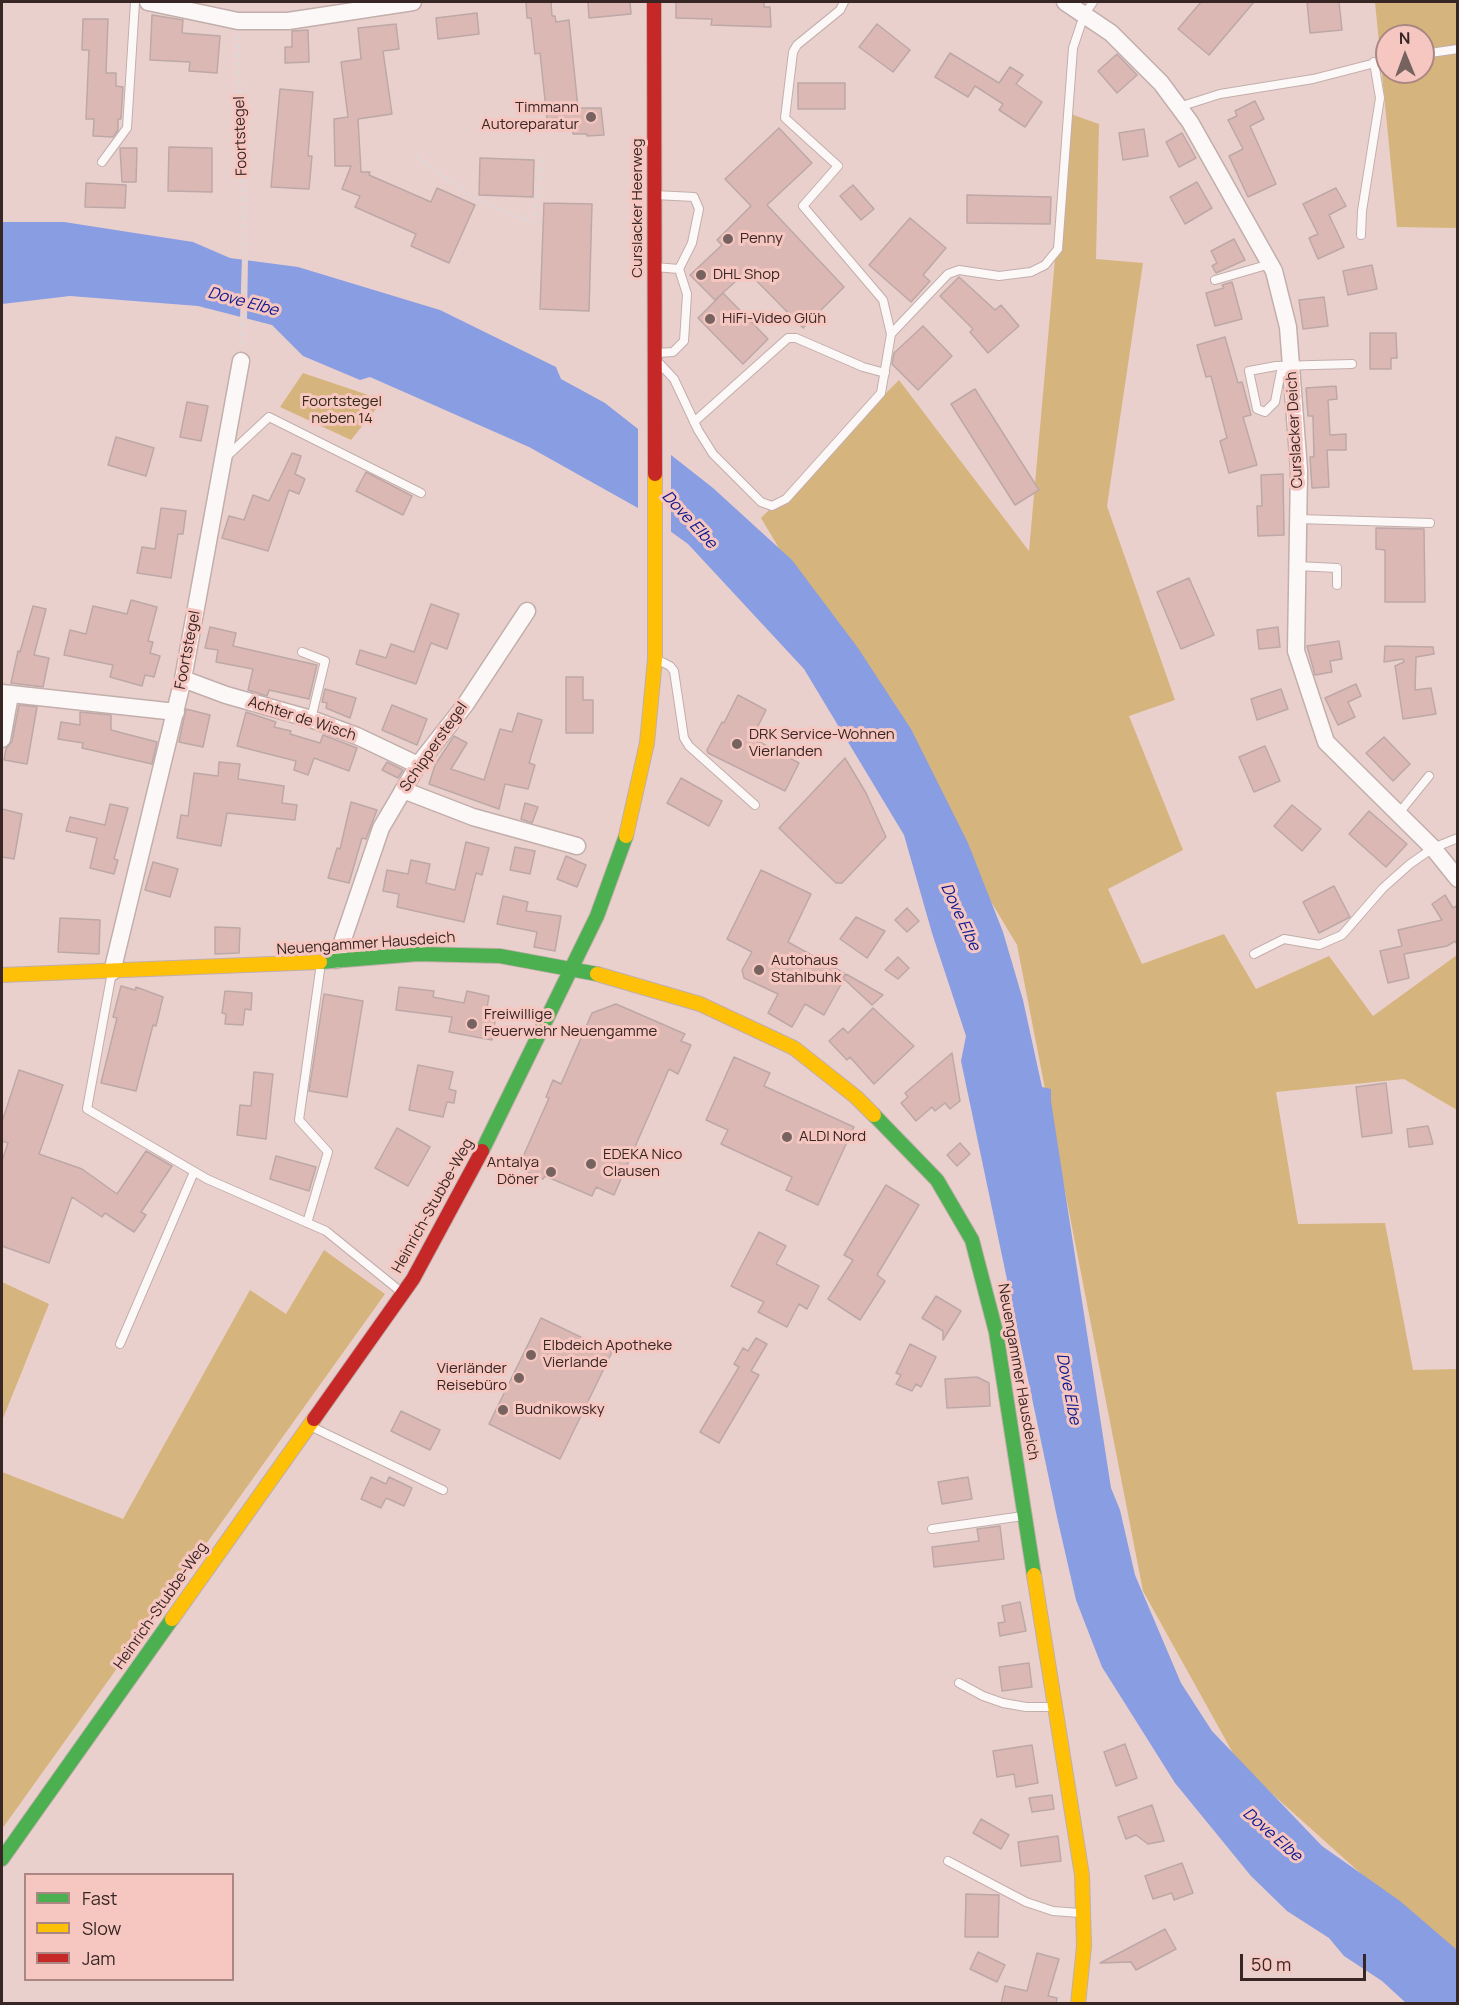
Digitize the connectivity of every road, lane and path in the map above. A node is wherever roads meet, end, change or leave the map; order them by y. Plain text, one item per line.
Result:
1 (135, 2) edge
2 (148, 2) edge
3 (155, 2) edge
4 (413, 2) edge
5 (654, 2) edge
6 (844, 2) edge
7 (1065, 2) edge
8 (1088, 8) edge
9 (238, 21) junction
10 (1458, 49) edge
11 (1435, 52) edge
12 (1374, 62) joint
13 (1179, 107) junction
14 (415, 156) dead end
15 (543, 156) dead end
16 (102, 162) dead end
17 (655, 195) junction
18 (1361, 235) dead end
19 (1271, 264) junction
20 (655, 267) junction
21 (679, 269) junction
22 (1215, 280) dead end
23 (891, 334) junction
24 (656, 356) junction
25 (241, 361) joint
26 (1352, 364) dead end
27 (1287, 366) junction
28 (885, 373) junction
29 (694, 422) junction
30 (224, 459) junction
31 (421, 493) dead end
32 (1298, 519) junction
33 (1430, 523) dead end
34 (656, 545) joint
35 (1298, 566) junction
36 (1337, 585) dead end
37 (527, 611) dead end
38 (302, 652) dead end
39 (655, 659) junction
40 (183, 679) junction
41 (6, 694) edge
42 (176, 712) junction
43 (311, 719) junction
44 (2, 738) edge
45 (418, 765) junction
46 (1430, 776) dead end
47 (403, 790) junction
48 (755, 805) dead end
49 (1399, 813) junction
50 (1458, 838) edge
51 (577, 846) dead end
52 (1433, 848) junction
53 (1458, 879) edge
54 (1254, 954) dead end
55 (328, 961) junction
56 (573, 968) junction
57 (112, 972) junction
58 (2, 975) edge
59 (194, 1172) junction
60 (307, 1223) junction
61 (403, 1293) junction
62 (120, 1344) dead end
63 (310, 1425) junction
64 (443, 1490) dead end
65 (1025, 1516) junction
66 (932, 1529) dead end
67 (959, 1683) dead end
68 (1055, 1707) junction
69 (2, 1859) edge
70 (948, 1861) dead end
71 (1084, 1914) junction
72 (1078, 2004) edge

1 - 16 lane
2 - 3 street
3 - 9 street
4 - 9 street
5 - 17 main road, Curslacker Heerweg
6 - 23 lane
7 - 8 street, Curslacker Deich
8 - 13 street, Curslacker Deich
8 - 23 lane
9 - 25 path, Foortstegel
10 - 11 lane
12 - 13 lane
12 - 18 lane
13 - 19 street, Curslacker Deich
14 - 15 path
17 - 20 main road, Curslacker Heerweg
17 - 21 lane
19 - 22 lane
19 - 27 street, Curslacker Deich
20 - 21 lane
20 - 24 main road, Curslacker Heerweg
21 - 24 lane
23 - 28 lane
24 - 29 lane
24 - 34 main road, Curslacker Heerweg
25 - 30 street, Foortstegel
26 - 27 lane
27 - 27 lane
27 - 32 street, Curslacker Deich
28 - 29 lane
28 - 29 lane
30 - 31 lane
30 - 40 street, Foortstegel
32 - 33 lane
32 - 35 street, Curslacker Deich
34 - 39 main road, Heinrich-Stubbe-Weg
35 - 36 lane
35 - 49 street, Curslacker Deich
37 - 45 street, Schipperstegel
38 - 43 lane
39 - 48 lane
39 - 56 main road, Heinrich-Stubbe-Weg
40 - 42 street, Foortstegel
40 - 43 street, Achter de Wisch
41 - 42 street
41 - 44 street
42 - 57 street, Foortstegel
43 - 45 street, Achter de Wisch
45 - 47 street, Schipperstegel
46 - 49 lane
47 - 51 street
47 - 55 street, Schipperstegel
49 - 52 street, Curslacker Deich
50 - 52 lane
52 - 53 street, Curslacker Deich
52 - 54 lane
55 - 56 main road, Neuengammer Hausdeich
55 - 57 main road, Neuengammer Hausdeich
55 - 60 lane
56 - 61 main road, Heinrich-Stubbe-Weg
56 - 65 main road, Neuengammer Hausdeich
57 - 58 main road, Neuengammer Hausdeich
57 - 59 lane
59 - 60 lane
59 - 62 lane
60 - 61 lane
61 - 63 main road, Heinrich-Stubbe-Weg
63 - 64 lane
63 - 69 main road, Heinrich-Stubbe-Weg
65 - 66 lane
65 - 68 main road, Neuengammer Hausdeich
67 - 68 lane
68 - 71 main road, Neuengammer Hausdeich
70 - 71 lane
71 - 72 main road, Neuengammer Hausdeich

